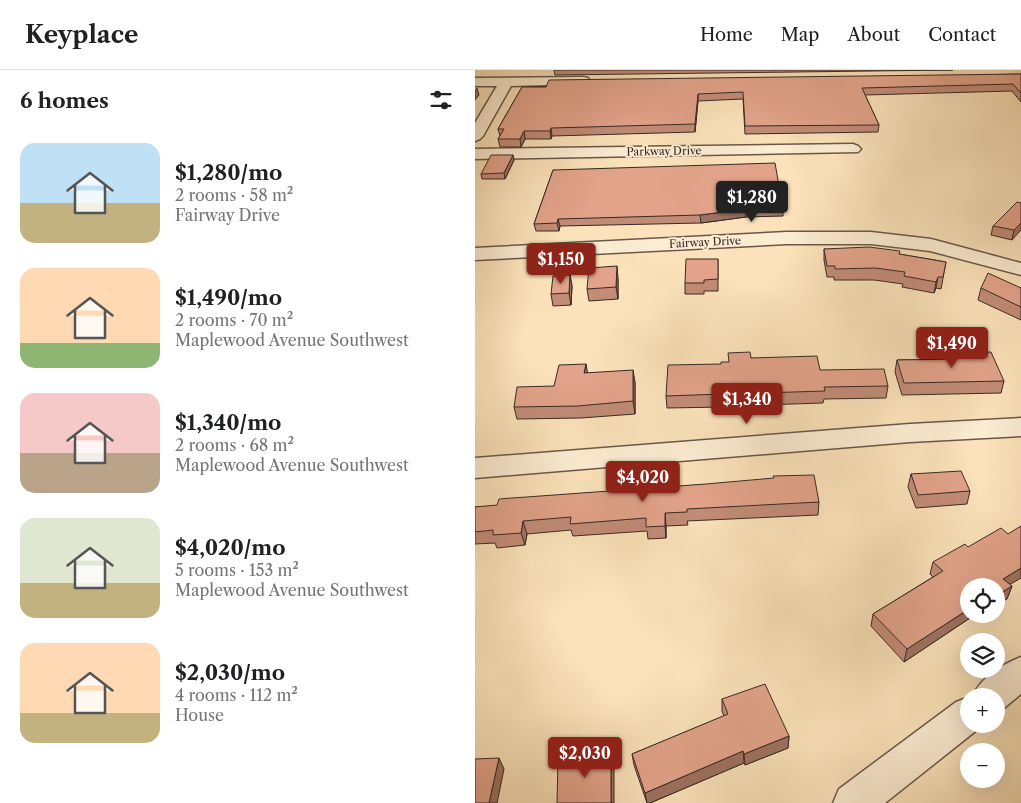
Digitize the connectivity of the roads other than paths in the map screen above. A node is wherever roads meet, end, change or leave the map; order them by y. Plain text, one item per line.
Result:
1 (531, 70) edge
2 (599, 80) edge
3 (475, 82) edge
4 (506, 82) junction
5 (475, 136) edge
6 (853, 149) dead end
7 (475, 154) edge
8 (475, 254) edge
9 (1021, 269) edge
10 (1021, 427) edge
11 (475, 468) edge
12 (1021, 673) edge
13 (1001, 688) edge
14 (960, 721) edge
15 (853, 803) edge

1 - 4 street
2 - 4 street
3 - 4 street
4 - 5 street
6 - 7 street, Parkway Drive
8 - 9 street, Fairway Drive
10 - 11 street
12 - 13 street
14 - 15 street

